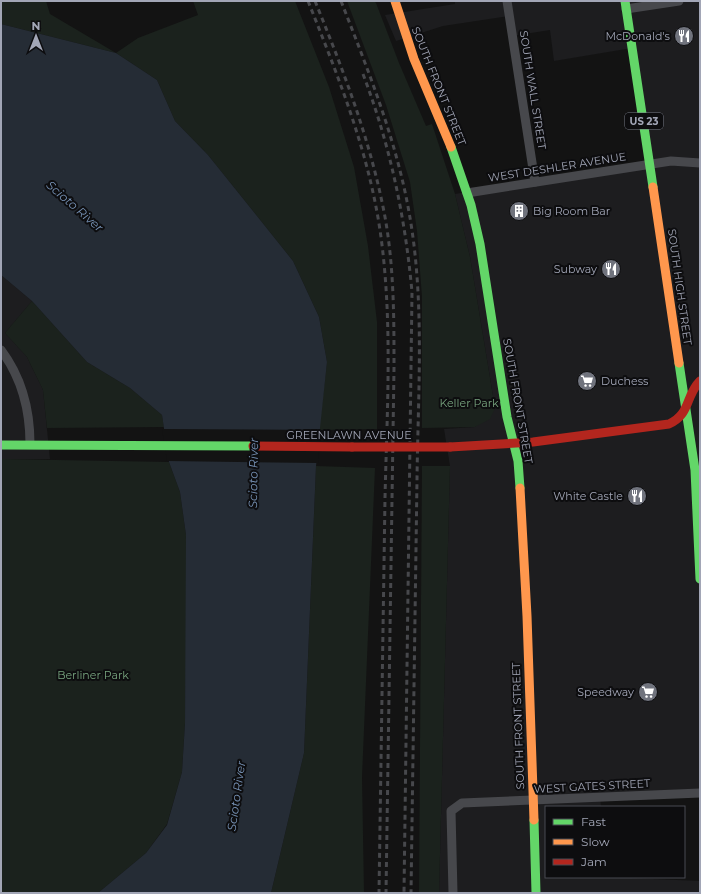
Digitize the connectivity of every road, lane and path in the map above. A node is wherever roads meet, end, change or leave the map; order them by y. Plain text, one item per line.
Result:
1 (395, 1) edge
2 (507, 1) edge
3 (679, 1) edge
4 (626, 5) edge
5 (700, 163) edge
6 (650, 164) junction
7 (534, 182) junction
8 (467, 193) junction
9 (1, 350) edge
10 (700, 381) edge
11 (686, 408) junction
12 (30, 444) junction
13 (1, 445) edge
14 (512, 445) junction
15 (700, 568) edge
16 (700, 578) edge
17 (700, 793) edge
18 (533, 800) junction
19 (453, 893) edge
20 (536, 893) edge

1 - 8 main road, SOUTH FRONT STREET
2 - 7 street, SOUTH WALL STREET
3 - 4 street
4 - 6 main road, SOUTH HIGH STREET / US 23
5 - 6 street, WEST DESHLER AVENUE
6 - 7 street, WEST DESHLER AVENUE
6 - 11 main road, SOUTH HIGH STREET / US 23
7 - 8 street, WEST DESHLER AVENUE
8 - 14 main road, SOUTH FRONT STREET
9 - 12 street
10 - 11 main road
11 - 14 main road, GREENLAWN AVENUE
11 - 15 main road, SOUTH HIGH STREET / US 23
12 - 13 main road, GREENLAWN AVENUE
12 - 14 main road, GREENLAWN AVENUE, bridge
14 - 18 main road, SOUTH FRONT STREET
15 - 16 main road, SOUTH HIGH STREET / US 23
17 - 18 street, WEST GATES STREET
18 - 19 street, WEST GATES STREET
18 - 20 main road, SOUTH FRONT STREET

